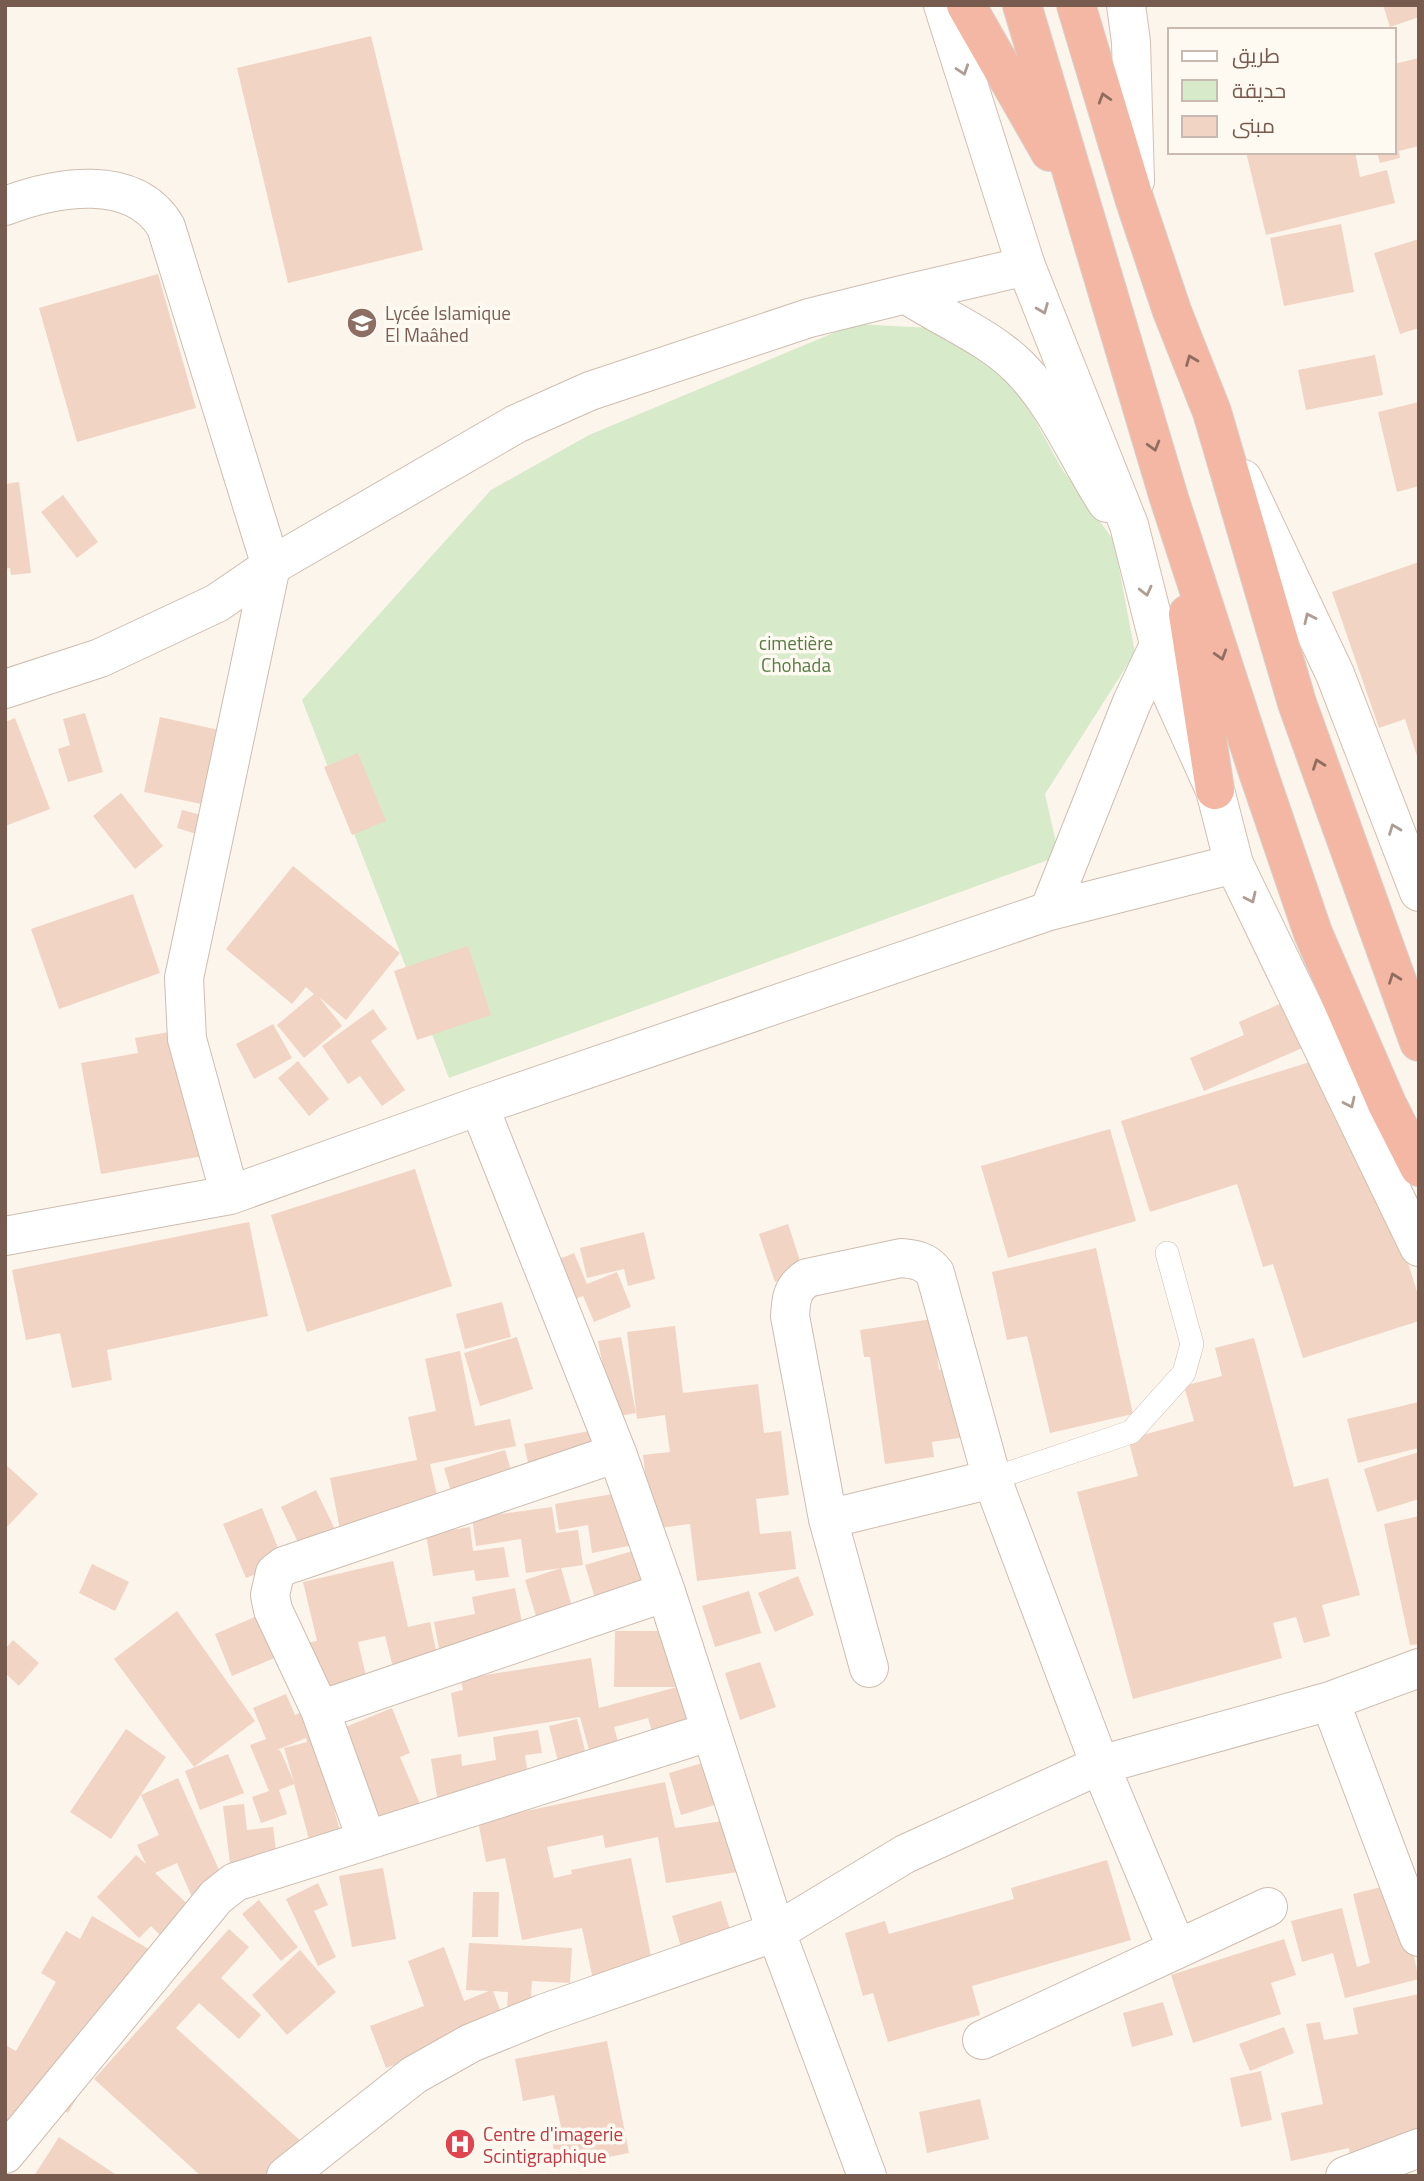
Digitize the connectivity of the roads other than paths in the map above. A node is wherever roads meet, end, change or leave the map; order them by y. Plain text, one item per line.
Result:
1 (943, 5) edge
2 (966, 5) edge
3 (1022, 5) edge
4 (1076, 5) edge
5 (1126, 5) edge
6 (1135, 201) junction
7 (5, 205) edge
8 (1086, 214) junction
9 (1026, 266) junction
10 (906, 294) junction
11 (1212, 412) junction
12 (1169, 498) junction
13 (1129, 525) junction
14 (271, 566) junction
15 (1159, 645) junction
16 (5, 689) edge
17 (1216, 790) junction
18 (1234, 864) junction
19 (1416, 878) edge
20 (1049, 911) junction
21 (1419, 1042) edge
22 (479, 1106) junction
23 (1419, 1167) edge
24 (230, 1195) junction
25 (5, 1236) edge
26 (1419, 1247) edge
27 (1167, 1253) dead end
28 (617, 1453) junction
29 (992, 1479) junction
30 (828, 1519) junction
31 (666, 1592) junction
32 (869, 1668) dead end
33 (1419, 1668) edge
34 (1330, 1701) junction
35 (320, 1710) junction
36 (709, 1732) junction
37 (1100, 1765) junction
38 (366, 1838) junction
39 (1268, 1907) dead end
40 (776, 1932) junction
41 (1419, 1937) edge
42 (1177, 1949) junction
43 (982, 2040) dead end
44 (1419, 2148) edge
45 (5, 2154) edge
46 (286, 2176) edge
47 (867, 2176) edge
48 (1345, 2176) edge

1 -> 9 street
2 - 8 highway
3 - 8 highway
6 -> 4 highway
5 - 6 street
11 -> 6 highway
7 - 14 street
8 -> 12 highway
9 - 10 street
9 -> 13 street
10 - 13 street
10 - 14 street
19 -> 11 street
21 -> 11 highway
12 - 17 highway
12 -> 23 highway
13 -> 15 street
14 - 16 street
14 - 24 street
15 - 17 street
15 - 20 street
17 - 18 street
18 - 20 street
18 -> 26 street
20 - 22 street
22 - 24 street
22 - 28 street
24 - 25 street
27 - 29 lane
28 - 31 street
28 - 35 street
29 - 30 street
29 - 30 street
29 - 37 street
30 - 32 street
31 - 35 street
31 - 36 street
33 - 34 street
34 - 37 street
34 - 41 street
35 - 38 street
36 - 38 street
36 - 40 street
37 - 40 street
37 - 42 street
38 - 45 street
39 - 42 street
40 - 46 street
40 - 47 street
42 - 43 street
44 - 48 street

